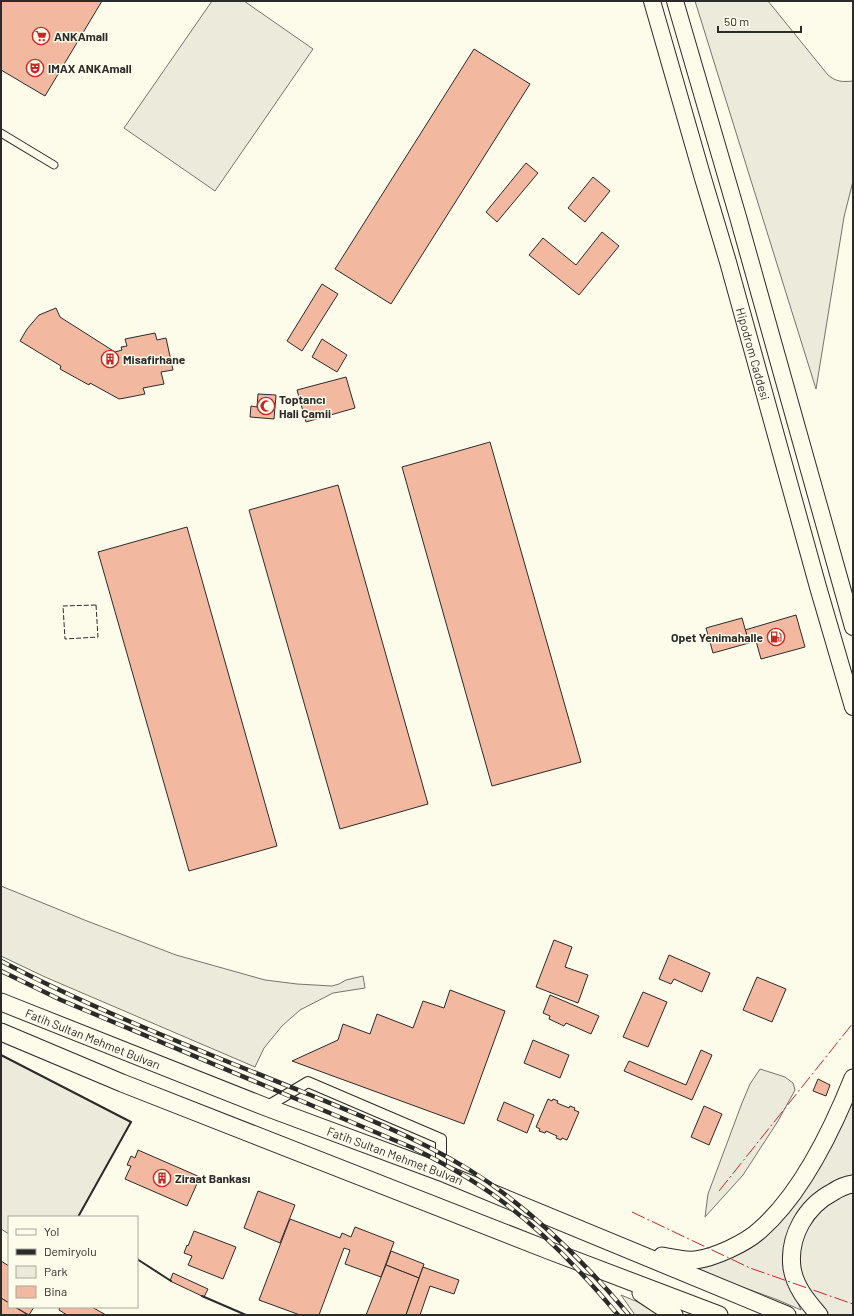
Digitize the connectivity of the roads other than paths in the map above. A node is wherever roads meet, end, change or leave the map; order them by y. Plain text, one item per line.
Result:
1 (652, 1) edge
2 (675, 1) edge
3 (1, 133) edge
4 (54, 165) dead end
5 (853, 627) edge
6 (853, 707) edge
7 (1, 1002) edge
8 (1, 1032) edge
9 (853, 1078) edge
10 (266, 1107) junction
11 (441, 1172) junction
12 (853, 1184) edge
13 (622, 1247) junction
14 (616, 1276) junction
15 (674, 1315) edge
16 (719, 1315) edge
17 (787, 1315) edge
18 (819, 1315) edge

1 - 6 main road, Hipodrom Caddesi
2 - 5 main road, Hipodrom Caddesi
3 - 4 street
7 - 10 highway, Fatih Sultan Mehmet Bulvarı
8 - 14 highway
9 - 13 highway
10 - 11 highway, Fatih Sultan Mehmet Bulvarı
10 - 11 street
11 - 13 highway, Fatih Sultan Mehmet Bulvarı
12 - 18 highway
13 - 17 highway, Fatih Sultan Mehmet Bulvarı
14 - 15 highway
14 - 16 highway

